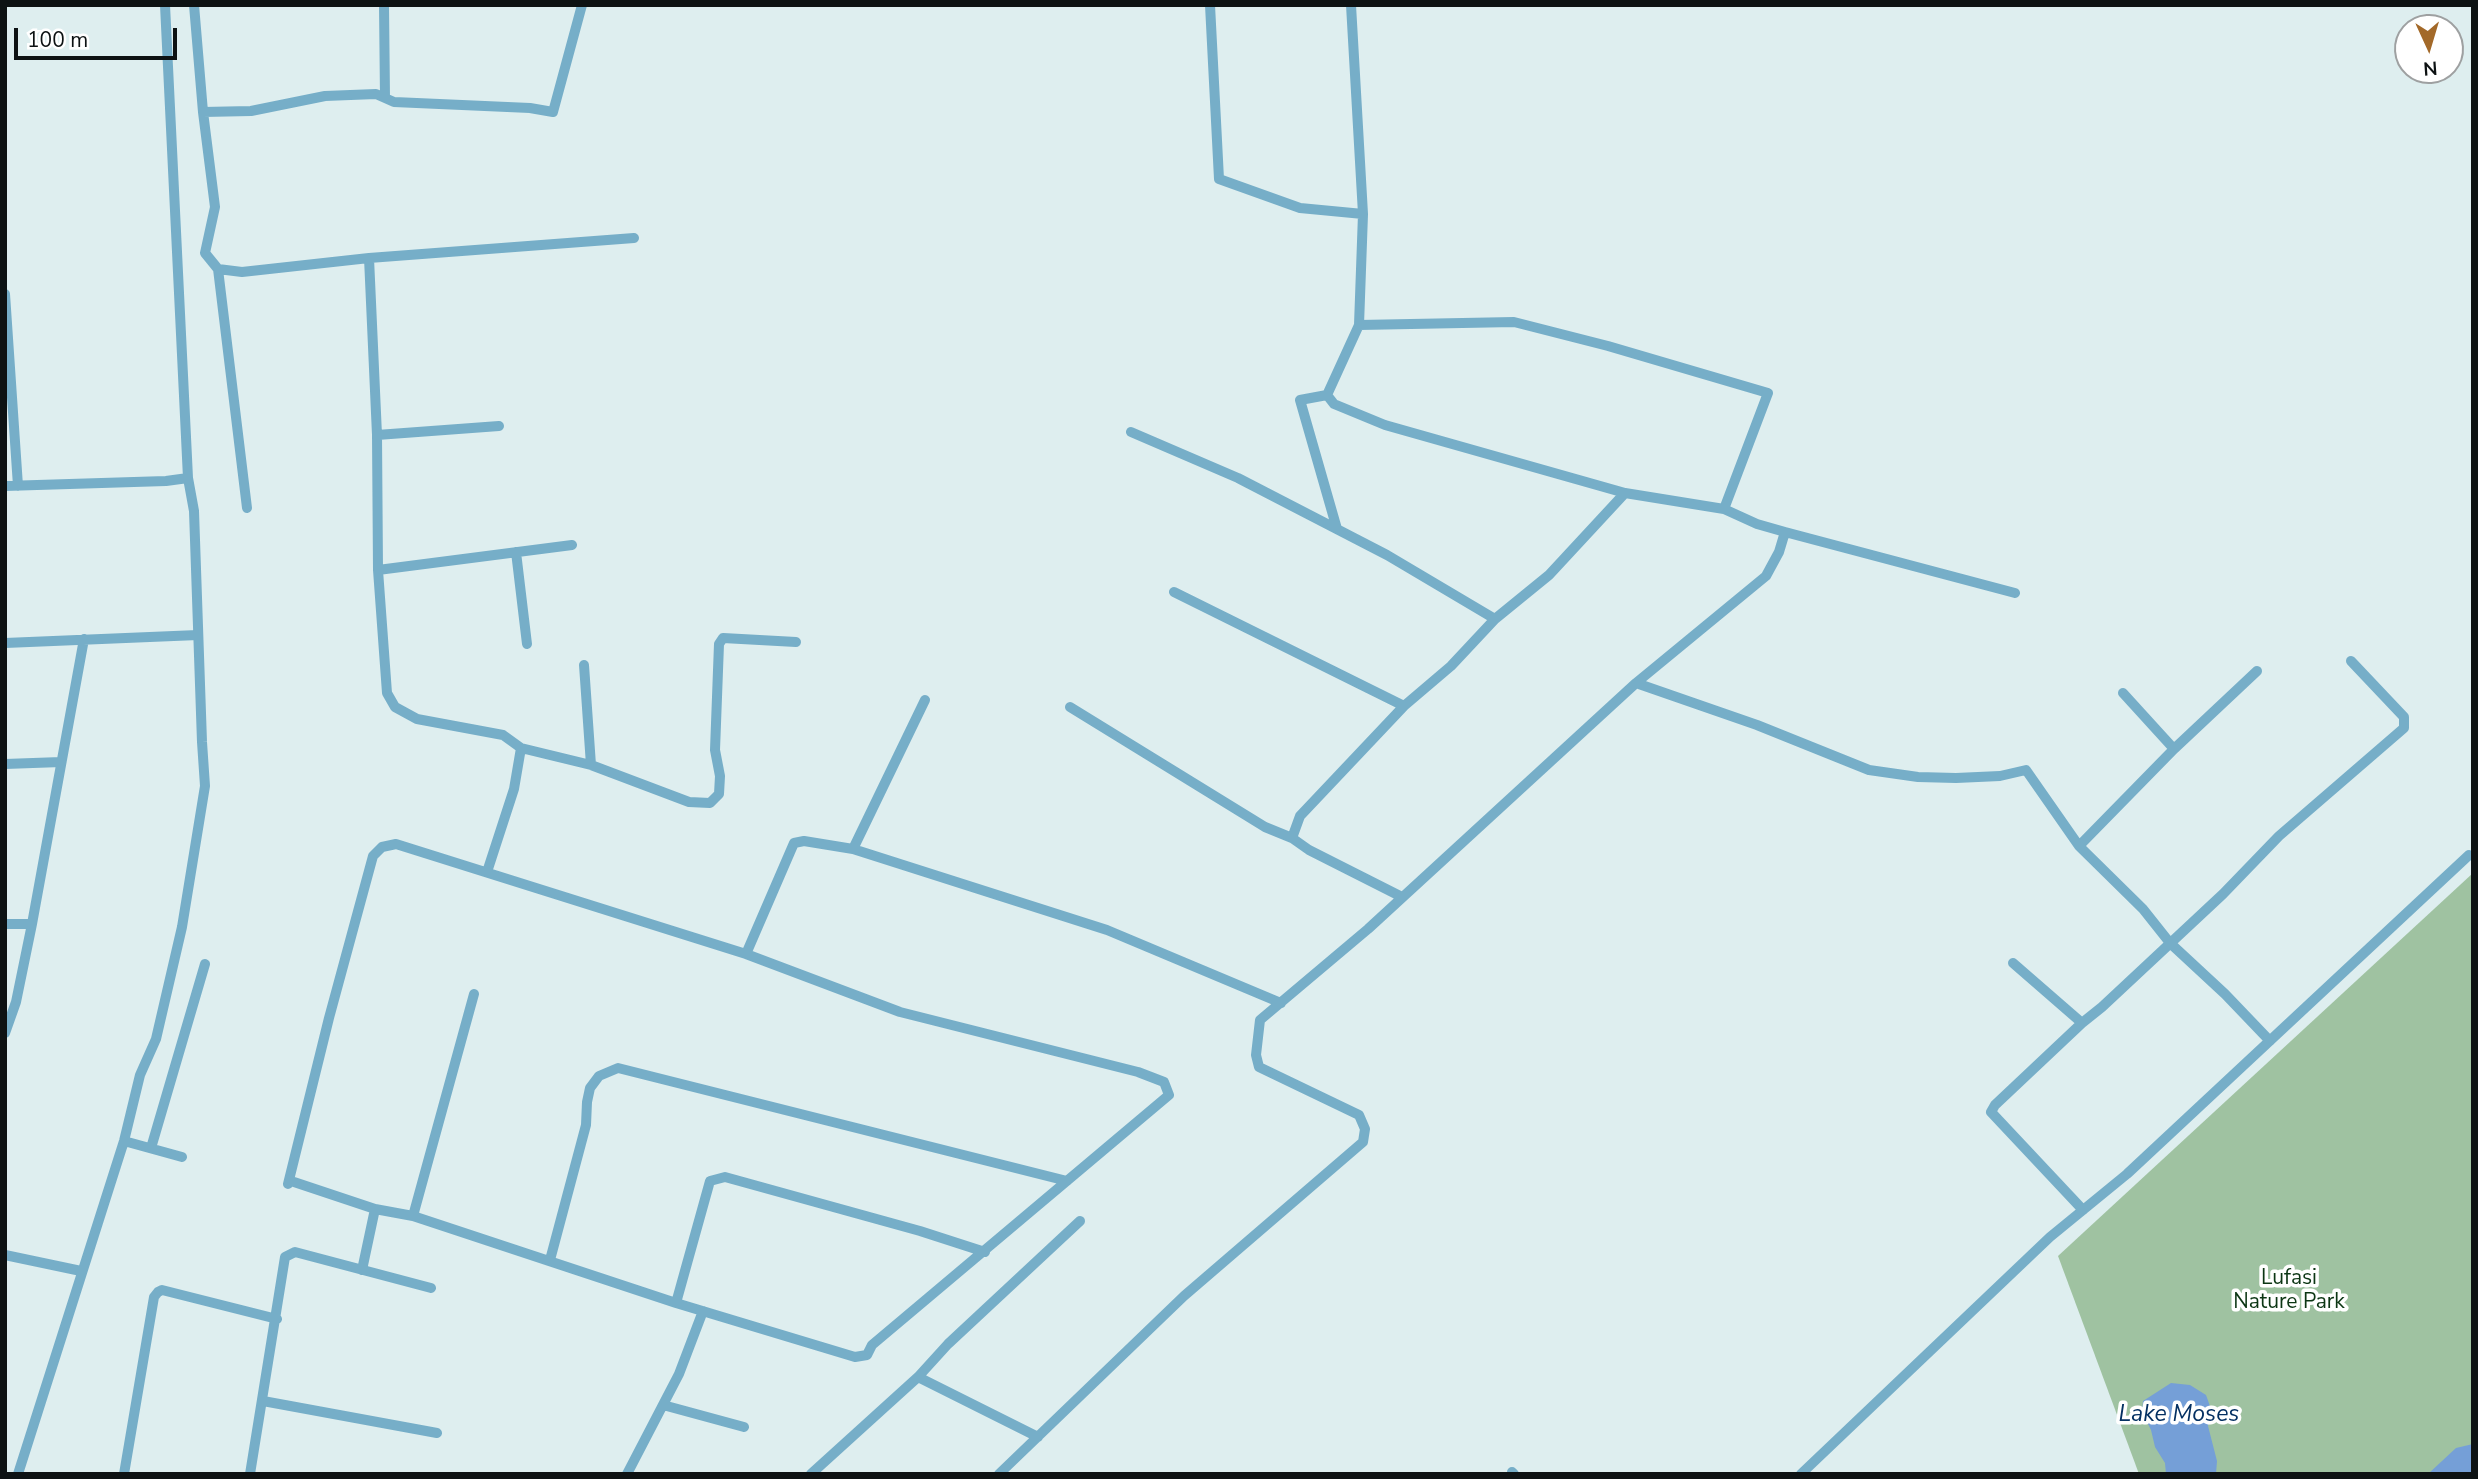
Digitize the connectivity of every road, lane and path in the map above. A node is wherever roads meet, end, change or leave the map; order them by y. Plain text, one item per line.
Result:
1 (166, 5) edge
2 (194, 5) edge
3 (384, 5) edge
4 (582, 5) edge
5 (1210, 5) edge
6 (1350, 5) edge
7 (385, 98) junction
8 (203, 112) junction
9 (1363, 214) junction
10 (634, 238) dead end
11 (369, 257) junction
12 (218, 269) junction
13 (5, 294) edge
14 (1359, 325) junction
15 (7, 350) edge
16 (1327, 395) junction
17 (499, 426) dead end
18 (1131, 432) dead end
19 (377, 435) junction
20 (188, 478) junction
21 (5, 486) edge
22 (18, 486) junction
23 (1625, 493) junction
24 (247, 508) dead end
25 (1724, 509) junction
26 (1337, 529) junction
27 (1785, 532) junction
28 (572, 545) dead end
29 (516, 552) junction
30 (378, 570) junction
31 (1174, 592) dead end
32 (2015, 593) dead end
33 (1495, 619) junction
34 (198, 635) junction
35 (84, 639) junction
36 (796, 642) dead end
37 (5, 643) edge
38 (527, 644) dead end
39 (2351, 661) dead end
40 (584, 665) dead end
41 (2257, 671) dead end
42 (1636, 683) junction
43 (2123, 693) dead end
44 (925, 699) dead end
45 (1404, 706) junction
46 (1070, 707) dead end
47 (521, 748) junction
48 (2174, 749) junction
49 (61, 762) junction
50 (5, 764) edge
51 (591, 765) junction
52 (1292, 838) junction
53 (2079, 846) junction
54 (853, 849) junction
55 (2469, 855) dead end
56 (487, 872) junction
57 (1402, 897) junction
58 (5, 924) edge
59 (33, 924) junction
60 (2170, 943) junction
61 (746, 954) junction
62 (2014, 963) dead end
63 (205, 964) dead end
64 (474, 994) dead end
65 (1281, 1003) junction
66 (2082, 1023) junction
67 (5, 1033) edge
68 (2270, 1041) junction
69 (124, 1141) junction
70 (151, 1148) junction
71 (182, 1157) dead end
72 (1067, 1181) junction
73 (375, 1209) junction
74 (2083, 1210) junction
75 (413, 1216) junction
76 (1080, 1221) dead end
77 (985, 1252) junction
78 (5, 1255) edge
79 (550, 1260) junction
80 (362, 1270) junction
81 (81, 1271) junction
82 (431, 1288) dead end
83 (676, 1303) junction
84 (703, 1311) junction
85 (277, 1319) junction
86 (918, 1377) junction
87 (262, 1401) junction
88 (663, 1405) junction
89 (744, 1427) dead end
90 (437, 1433) dead end
91 (1038, 1437) junction
92 (18, 1474) edge
93 (124, 1474) edge
94 (250, 1474) edge
95 (626, 1474) edge
96 (811, 1474) edge
97 (999, 1474) edge
98 (1801, 1474) edge

1 - 20 street
2 - 8 street
3 - 7 street
4 - 7 street
5 - 9 street
6 - 9 street
7 - 8 street
8 - 12 street
9 - 14 street
10 - 11 street
11 - 12 street
11 - 19 street
12 - 24 street
13 - 15 street
14 - 16 street
14 - 25 street
15 - 22 street
16 - 23 street
16 - 26 street
17 - 19 street
18 - 26 street
19 - 30 street
20 - 22 street
20 - 34 street
21 - 22 street
23 - 25 street
23 - 33 street
25 - 27 street
26 - 33 street
27 - 32 street
27 - 42 street
28 - 29 street
29 - 30 street
29 - 38 street
30 - 47 street
31 - 45 street
33 - 45 street
34 - 35 street
34 - 69 street
35 - 37 street
35 - 49 street
36 - 51 street
39 - 60 street
40 - 51 street
41 - 48 street
42 - 53 street
42 - 57 street
43 - 48 street
44 - 54 street
45 - 52 street
46 - 52 street
47 - 51 street
47 - 56 street
48 - 53 street
49 - 50 street
49 - 59 street
52 - 57 street
53 - 60 street
54 - 61 street
54 - 65 street
55 - 68 street
56 - 61 street
56 - 73 street
57 - 65 street
58 - 59 street
59 - 67 street
60 - 66 street
60 - 68 street
61 - 72 street
62 - 66 street
63 - 70 street
64 - 75 street
65 - 91 street
66 - 74 street
68 - 74 street
69 - 70 street
69 - 81 street
70 - 71 street
72 - 77 street
72 - 79 street
73 - 75 street
73 - 80 street
74 - 98 street
75 - 79 street
76 - 86 street
77 - 83 street
77 - 84 street
78 - 81 street
79 - 83 street
80 - 82 street
80 - 85 street
81 - 92 street
83 - 84 street
84 - 88 street
85 - 87 street
85 - 93 street
86 - 91 street
86 - 96 street
87 - 90 street
87 - 94 street
88 - 89 street
88 - 95 street
91 - 97 street

